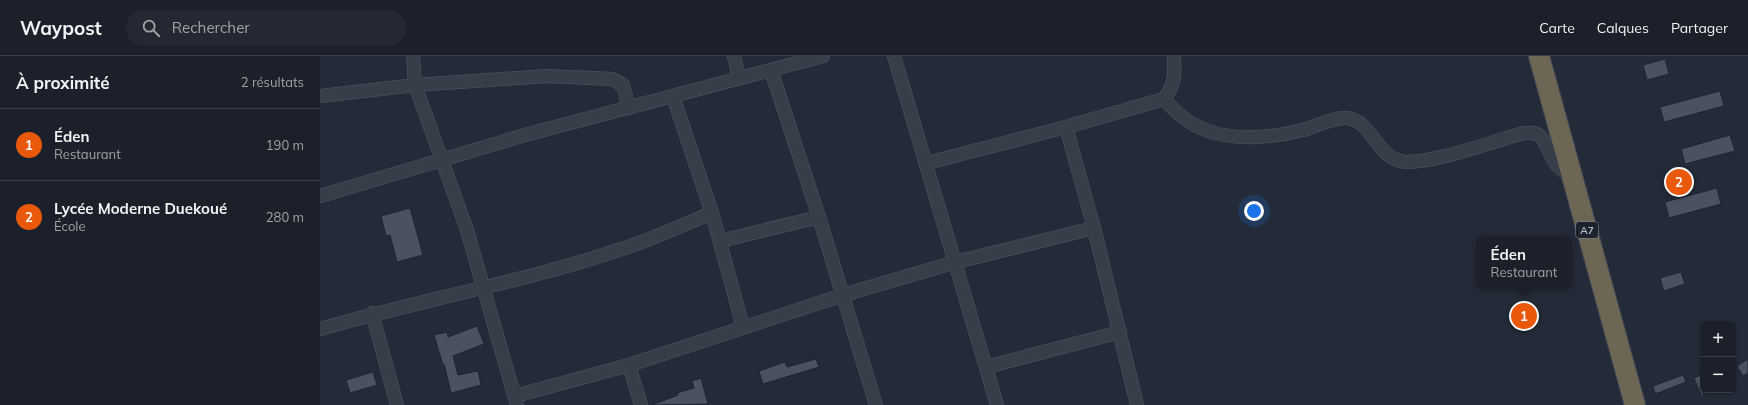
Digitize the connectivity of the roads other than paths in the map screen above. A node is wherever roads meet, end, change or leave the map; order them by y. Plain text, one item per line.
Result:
1 (413, 56) edge
2 (734, 56) edge
3 (823, 56) edge
4 (894, 56) edge
5 (1174, 56) edge
6 (1539, 56) edge
7 (771, 70) junction
8 (739, 78) junction
9 (415, 85) junction
10 (320, 96) edge
11 (673, 96) junction
12 (1164, 99) junction
13 (629, 108) junction
14 (1066, 127) junction
15 (441, 159) junction
16 (926, 164) junction
17 (1572, 176) junction
18 (320, 196) edge
19 (712, 213) junction
20 (819, 217) junction
21 (1094, 228) junction
22 (720, 241) junction
23 (956, 262) junction
24 (484, 287) junction
25 (843, 295) junction
26 (372, 313) junction
27 (743, 327) junction
28 (320, 329) edge
29 (1120, 332) junction
30 (629, 364) junction
31 (986, 368) junction
32 (516, 400) edge
33 (397, 405) edge
34 (641, 405) edge
35 (876, 405) edge
36 (997, 405) edge
37 (1137, 405) edge
38 (1635, 405) edge

1 - 9 street
2 - 8 street
3 - 7 street
4 - 16 street
5 - 12 street
6 - 17 highway, A7
7 - 8 street
7 - 20 street
8 - 11 street
9 - 10 street
9 - 13 street
9 - 15 street
11 - 13 street
11 - 19 street
12 - 14 street
12 - 17 street
13 - 15 street
14 - 16 street
14 - 21 street
15 - 18 street
15 - 24 street
16 - 23 street
17 - 38 highway, A7
19 - 22 street
19 - 24 street
20 - 22 street
20 - 25 street
21 - 23 street
21 - 29 street
22 - 27 street
23 - 25 street
23 - 31 street
24 - 26 street
24 - 32 street
25 - 27 street
25 - 35 street
26 - 28 street
26 - 33 street
27 - 30 street
29 - 31 street
29 - 37 street
30 - 32 street
30 - 34 street
31 - 36 street

